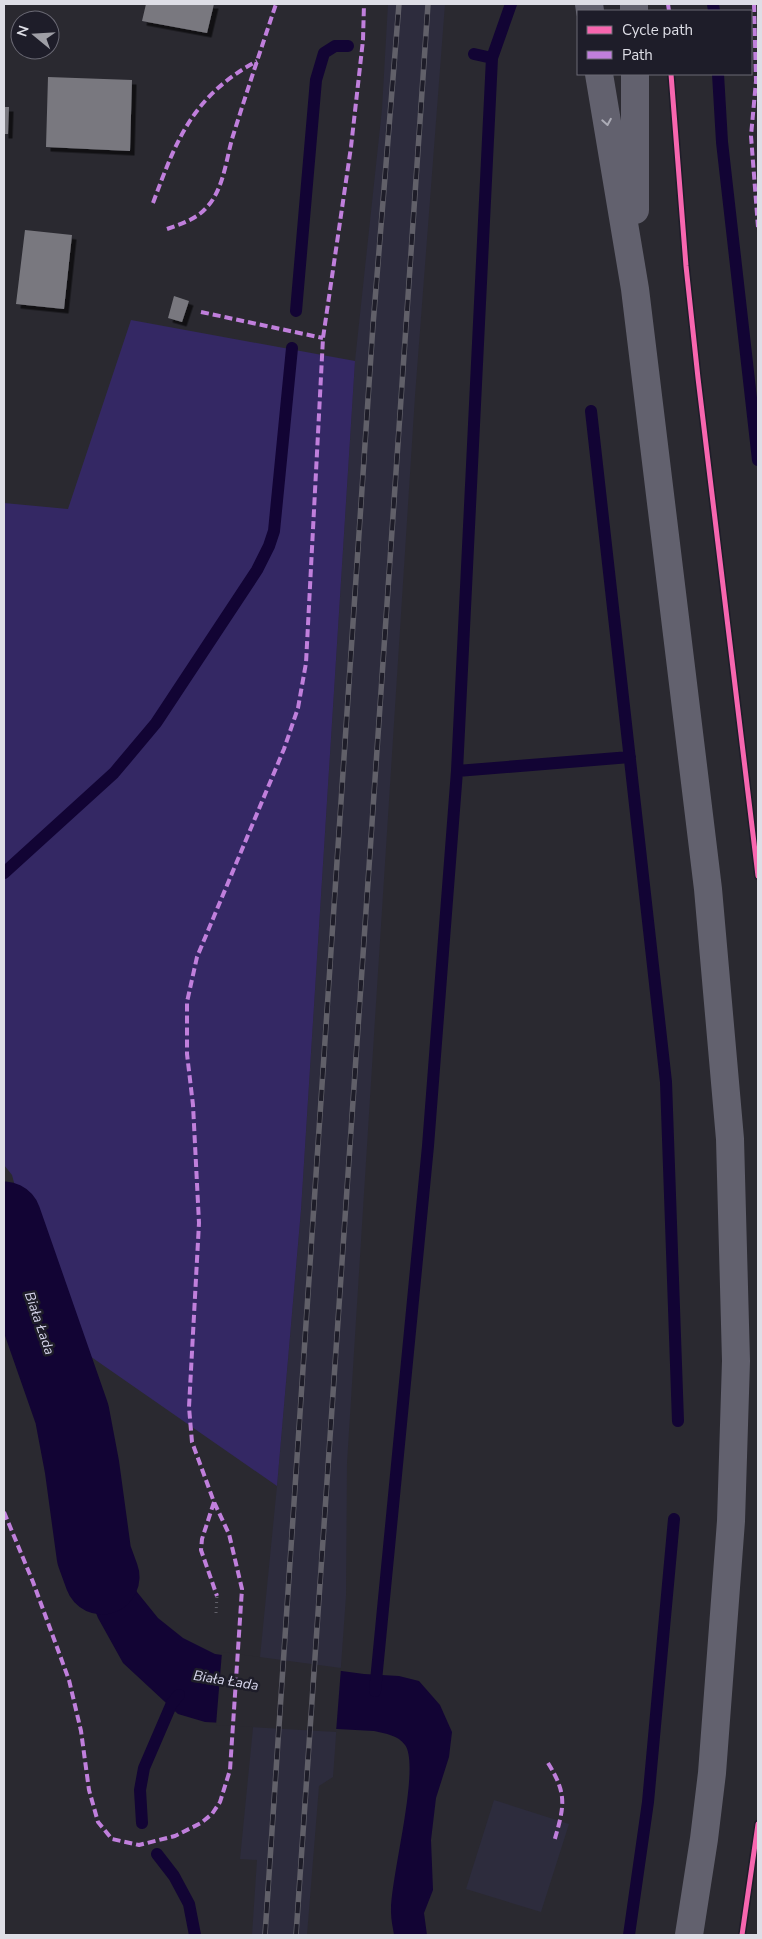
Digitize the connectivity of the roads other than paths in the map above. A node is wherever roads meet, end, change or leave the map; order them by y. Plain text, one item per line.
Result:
1 (599, 75) edge
2 (635, 75) edge
3 (635, 288) junction
4 (689, 1935) edge

1 -> 3 main road
2 - 3 main road
3 - 4 main road

